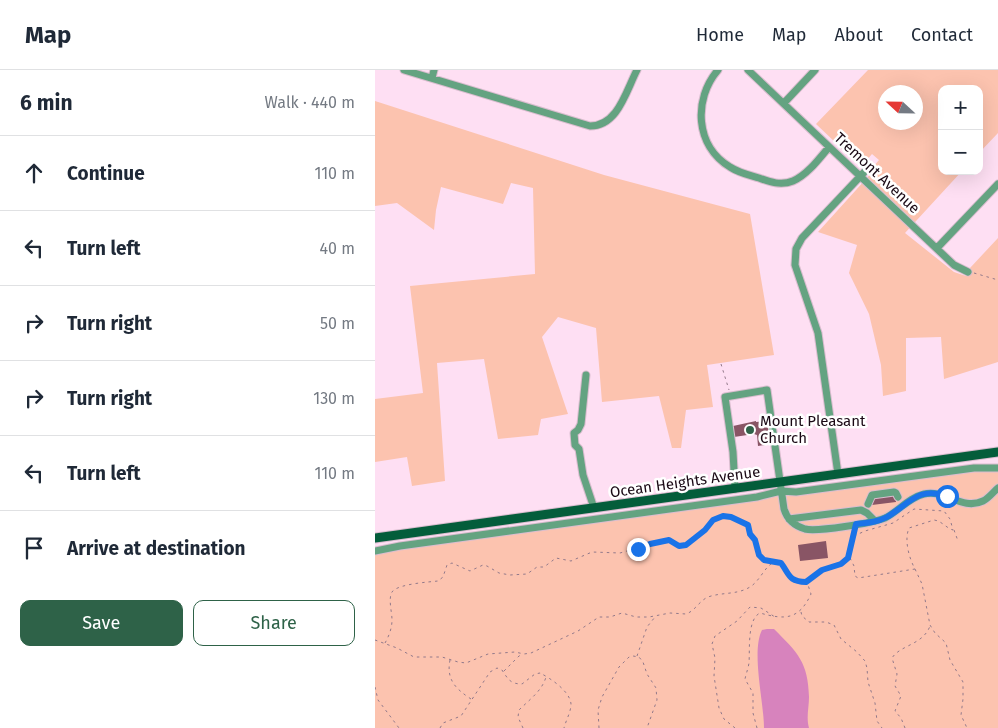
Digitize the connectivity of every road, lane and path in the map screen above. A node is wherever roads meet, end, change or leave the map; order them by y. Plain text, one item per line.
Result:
1 (404, 70) edge
2 (434, 70) edge
3 (637, 70) edge
4 (718, 70) edge
5 (748, 70) edge
6 (815, 70) edge
7 (432, 78) junction
8 (784, 103) junction
9 (829, 148) junction
10 (870, 166) dead end
11 (860, 176) junction
12 (998, 184) edge
13 (937, 248) junction
14 (968, 272) joint
15 (998, 280) edge
16 (721, 364) dead end
17 (586, 375) dead end
18 (729, 393) dead end
19 (998, 452) edge
20 (998, 468) edge
21 (838, 474) junction
22 (781, 486) junction
23 (735, 488) junction
24 (998, 488) edge
25 (904, 504) junction
26 (868, 505) junction
27 (594, 508) junction
28 (914, 509) dead end
29 (789, 519) junction
30 (875, 521) junction
31 (856, 524) junction
32 (953, 530) junction
33 (375, 538) edge
34 (958, 541) dead end
35 (375, 552) edge
36 (849, 557) junction
37 (775, 562) junction
38 (915, 569) junction
39 (807, 582) junction
40 (801, 611) junction
41 (656, 616) junction
42 (782, 617) junction
43 (930, 625) junction
44 (375, 640) edge
45 (385, 644) junction
46 (524, 654) junction
47 (637, 656) junction
48 (450, 660) junction
49 (503, 672) junction
50 (546, 676) junction
51 (375, 687) edge
52 (472, 700) junction
53 (399, 728) edge
54 (440, 728) edge
55 (523, 728) edge
56 (564, 728) edge
57 (599, 728) edge
58 (647, 728) edge
59 (735, 728) edge
60 (757, 728) edge
61 (882, 728) edge
62 (905, 728) edge
63 (967, 728) edge

1 - 7 street
2 - 7 street
3 - 7 street
4 - 9 street
5 - 8 street, Tremont Avenue
6 - 8 street
8 - 9 street, Tremont Avenue
9 - 11 street, Tremont Avenue
10 - 11 street
11 - 13 street, Tremont Avenue
11 - 21 street
12 - 13 street
13 - 14 street, Tremont Avenue
14 - 15 path
16 - 18 path
17 - 27 street
19 - 21 main road, Ocean Heights Avenue
20 - 22 street
21 - 22 main road, Ocean Heights Avenue
22 - 23 main road, Ocean Heights Avenue
22 - 23 street
22 - 29 street
22 - 35 street
23 - 27 main road, Ocean Heights Avenue
24 - 25 street
25 - 26 street
25 - 30 street
26 - 29 street
26 - 30 street
27 - 33 main road, Ocean Heights Avenue
28 - 32 path
29 - 31 street
30 - 31 street
31 - 36 path
32 - 34 path
32 - 38 path
36 - 38 path
36 - 39 path
37 - 39 path
37 - 41 path
37 - 45 path
38 - 43 path
39 - 40 path
40 - 42 path
40 - 61 path
41 - 46 path
41 - 47 path
42 - 59 path
42 - 60 path
43 - 62 path
43 - 63 path
44 - 45 path
45 - 48 path
46 - 48 path
46 - 49 path
47 - 57 path
47 - 58 path
48 - 52 path
49 - 50 path
49 - 52 path
50 - 55 path
50 - 56 path
51 - 53 path
52 - 54 path

